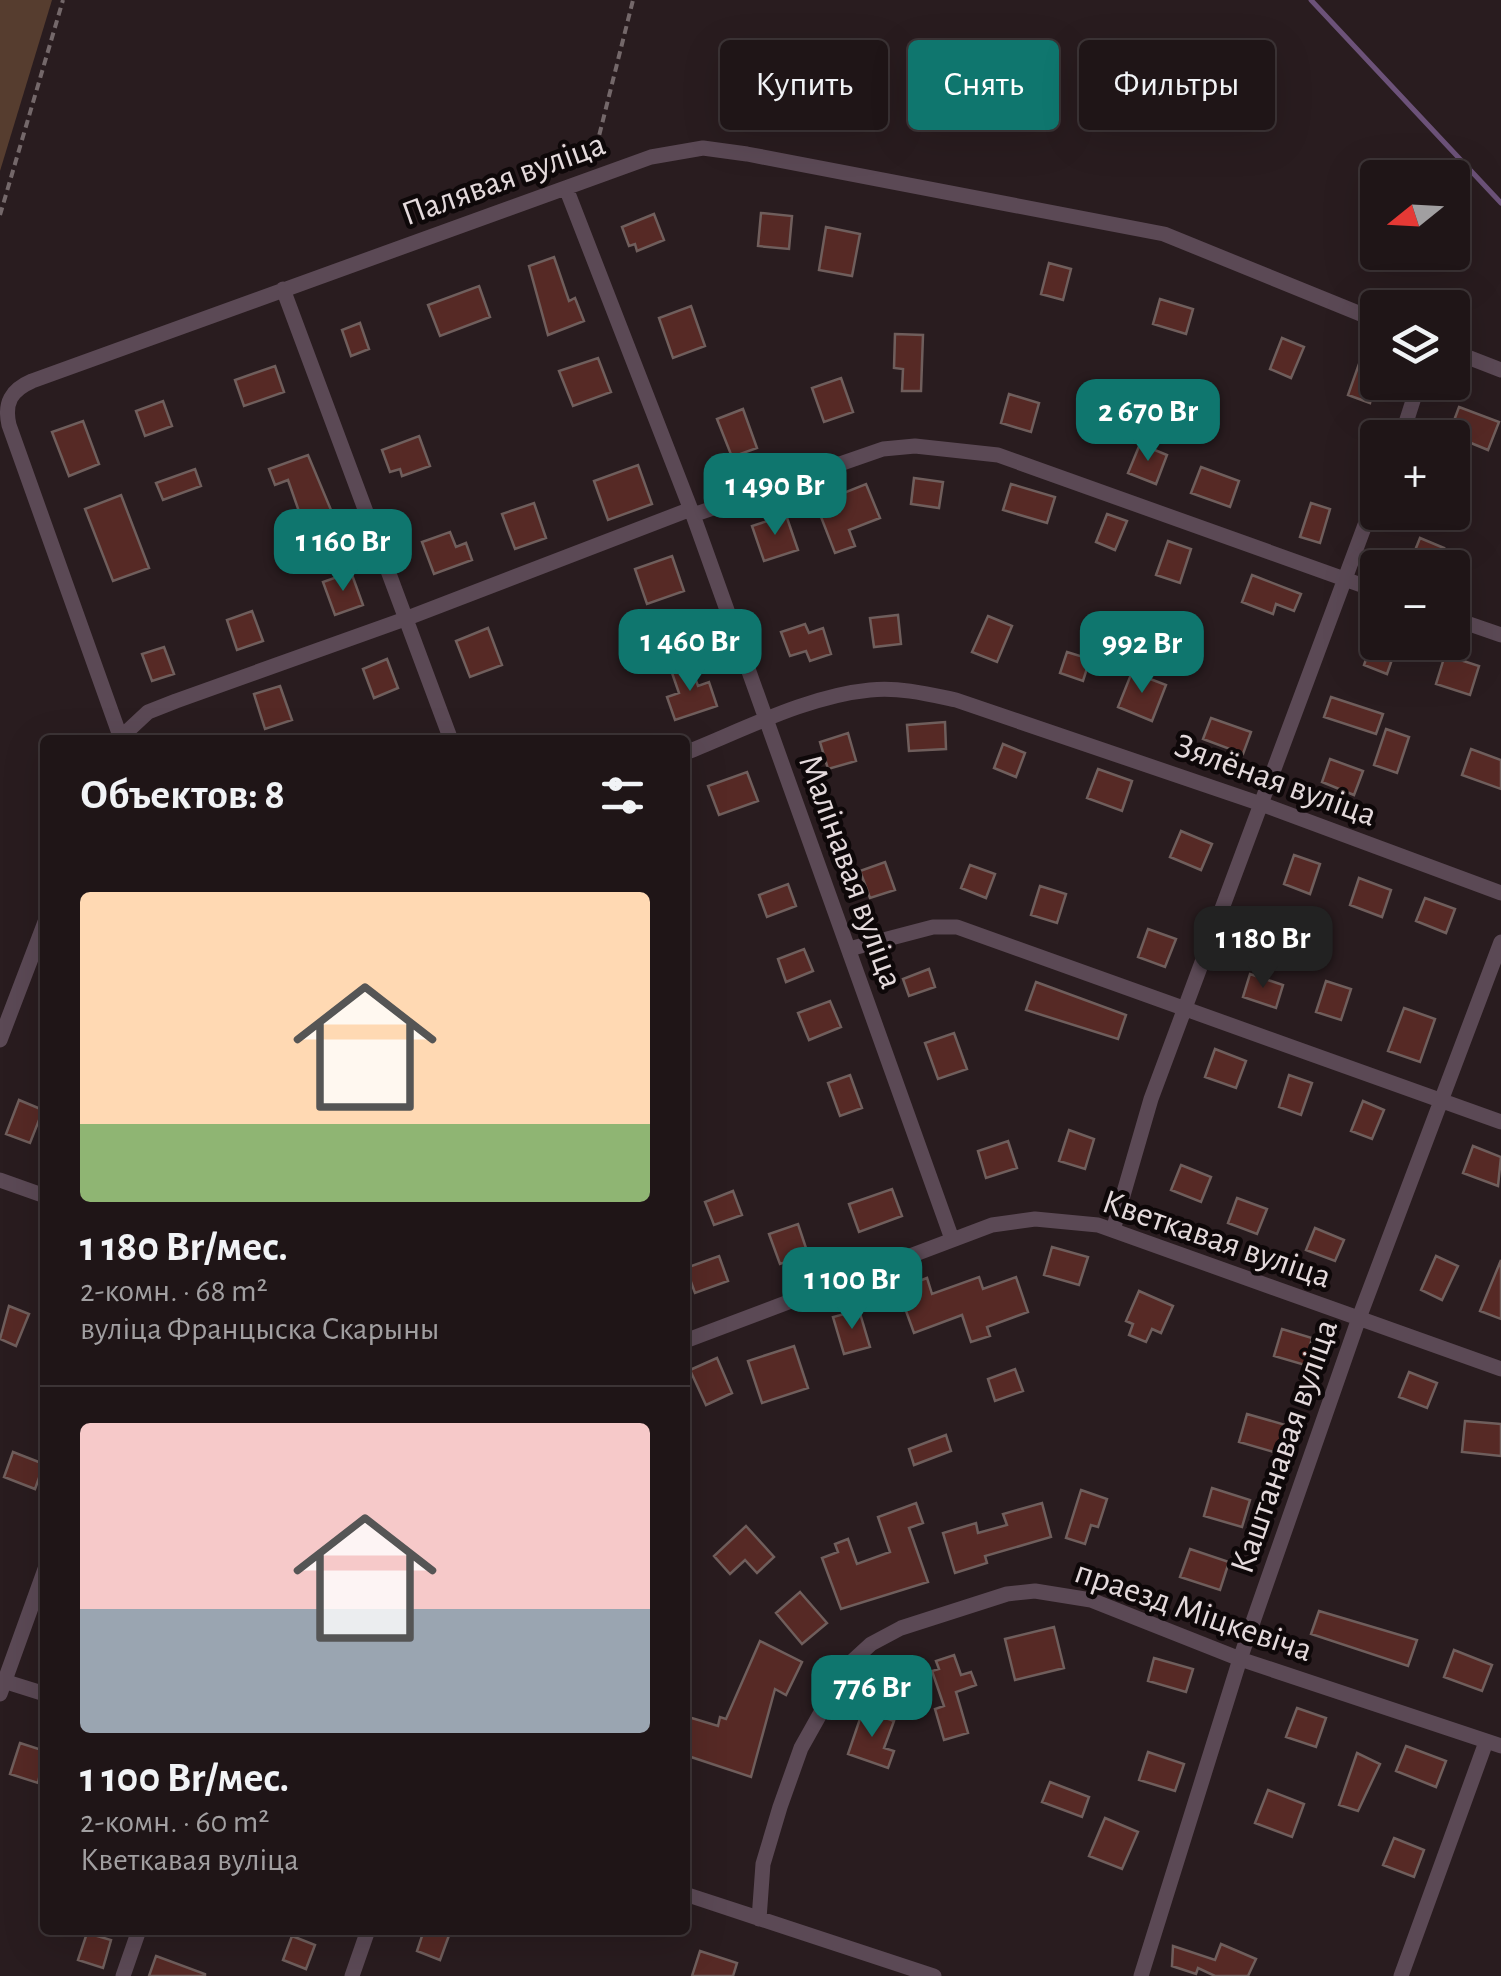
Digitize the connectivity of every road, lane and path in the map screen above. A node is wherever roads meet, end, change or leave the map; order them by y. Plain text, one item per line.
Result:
1 (64, 0) edge
2 (633, 0) edge
3 (588, 180) junction
4 (566, 188) junction
5 (0, 215) edge
6 (284, 288) junction
7 (1360, 314) edge
8 (1470, 358) edge
9 (1501, 370) edge
10 (692, 512) junction
11 (1362, 530) edge
12 (1343, 579) junction
13 (1360, 585) edge
14 (405, 620) junction
15 (1470, 624) edge
16 (1501, 635) edge
17 (766, 721) junction
18 (118, 735) edge
19 (122, 735) edge
20 (449, 735) edge
21 (690, 751) edge
22 (1264, 805) junction
23 (1501, 893) edge
24 (40, 935) edge
25 (1501, 942) edge
26 (848, 949) junction
27 (1185, 1008) junction
28 (0, 1040) edge
29 (1442, 1100) junction
30 (1501, 1122) edge
31 (0, 1180) edge
32 (40, 1194) edge
33 (1113, 1230) junction
34 (952, 1239) junction
35 (1359, 1318) junction
36 (690, 1339) edge
37 (1501, 1369) edge
38 (40, 1583) edge
39 (1240, 1659) junction
40 (2, 1686) edge
41 (40, 1693) edge
42 (1493, 1744) edge
43 (690, 1896) edge
44 (760, 1919) junction
45 (138, 1935) edge
46 (366, 1935) edge
47 (123, 1976) edge
48 (352, 1976) edge
49 (934, 1976) edge
50 (1141, 1976) edge
51 (1401, 1976) edge

1 - 5 path
2 - 3 path
3 - 4 street, Палявая вуліца
3 - 7 street, Палявая вуліца
4 - 6 street, Палявая вуліца
4 - 10 street, Малінавая вуліца
6 - 14 street
6 - 18 street, Палявая вуліца
8 - 9 street
10 - 12 street
10 - 14 street
10 - 17 street, Малінавая вуліца
11 - 12 street
12 - 13 street
12 - 22 street
14 - 19 street
14 - 20 street
15 - 16 street
17 - 21 street, Зялёная вуліца
17 - 22 street, Зялёная вуліца
17 - 26 street, Малінавая вуліца
22 - 23 street, Зялёная вуліца
22 - 27 street
24 - 28 street
25 - 29 street, Каштанавая вуліца
26 - 27 street
26 - 34 street, Малінавая вуліца
27 - 29 street
27 - 33 street
29 - 30 street
29 - 35 street, Каштанавая вуліца
31 - 32 street
33 - 34 street, Кветкавая вуліца
33 - 35 street, Кветкавая вуліца
34 - 36 street, Кветкавая вуліца
35 - 37 street, Кветкавая вуліца
35 - 39 street, Каштанавая вуліца
38 - 40 street
39 - 42 street, праезд Міцкевіча
39 - 44 street, праезд Міцкевіча
39 - 50 street, Каштанавая вуліца
40 - 41 street
42 - 51 street
43 - 44 street
44 - 49 street
45 - 47 street
46 - 48 street

